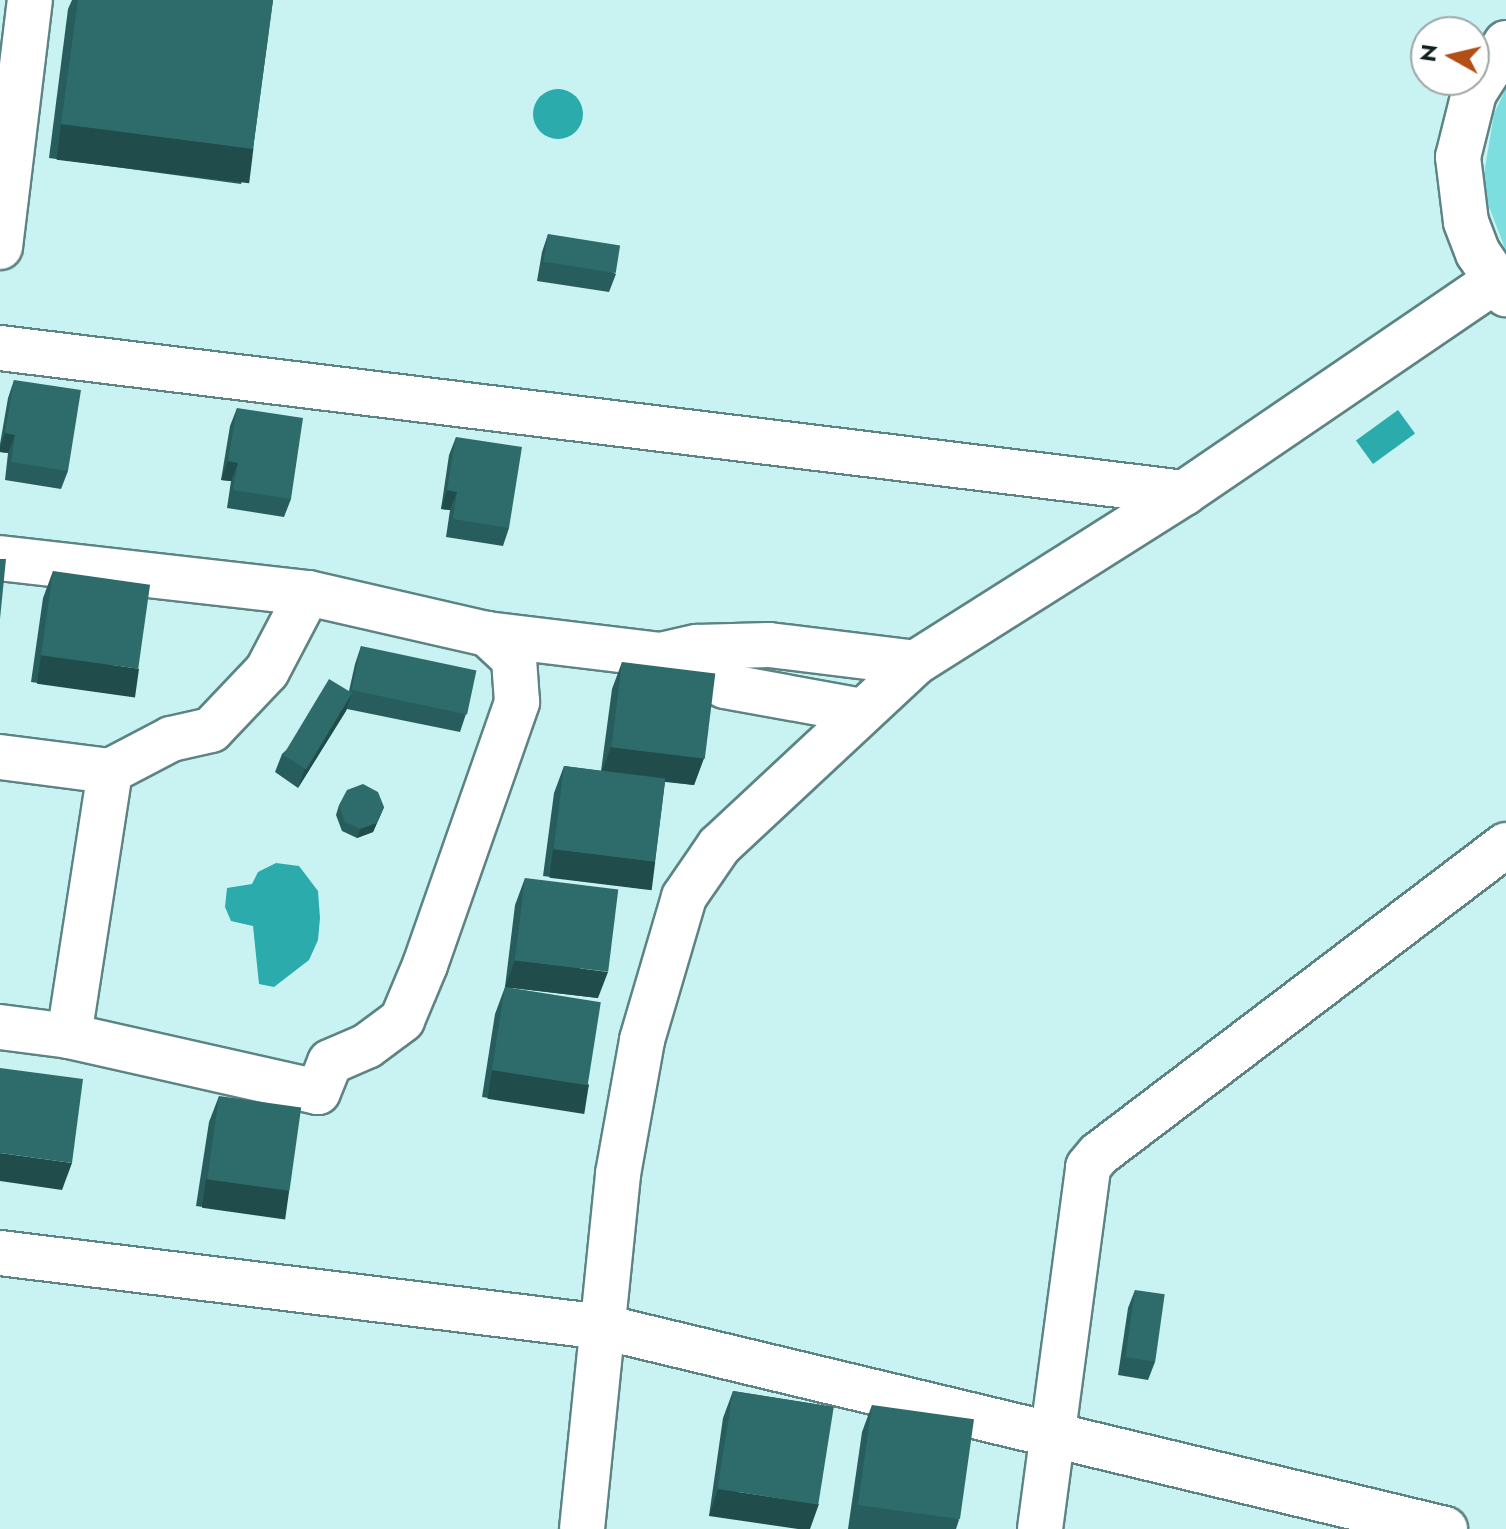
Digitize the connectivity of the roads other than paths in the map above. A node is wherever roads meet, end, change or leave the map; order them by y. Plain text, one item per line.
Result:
1 (30, 0) edge
2 (1506, 43) edge
3 (0, 247) edge
4 (1500, 287) edge
5 (0, 348) edge
6 (1184, 493) junction
7 (0, 558) edge
8 (308, 593) junction
9 (487, 634) junction
10 (661, 655) junction
11 (915, 663) junction
12 (863, 711) junction
13 (0, 757) edge
14 (110, 771) junction
15 (1506, 845) edge
16 (0, 1027) edge
17 (69, 1036) junction
18 (0, 1253) edge
19 (603, 1327) junction
20 (1050, 1436) junction
21 (582, 1529) edge
22 (1040, 1529) edge
23 (1445, 1529) edge

1 - 3 street
2 - 4 street
4 - 6 street
5 - 6 street
6 - 11 street
7 - 8 street
8 - 9 street
8 - 14 street
9 - 10 street
9 - 17 street
10 - 11 street
10 - 12 street
11 - 12 street
12 - 19 street
13 - 14 street
14 - 17 street
15 - 20 street
16 - 17 street
18 - 19 street
19 - 20 street
19 - 21 street
20 - 22 street
20 - 23 street

